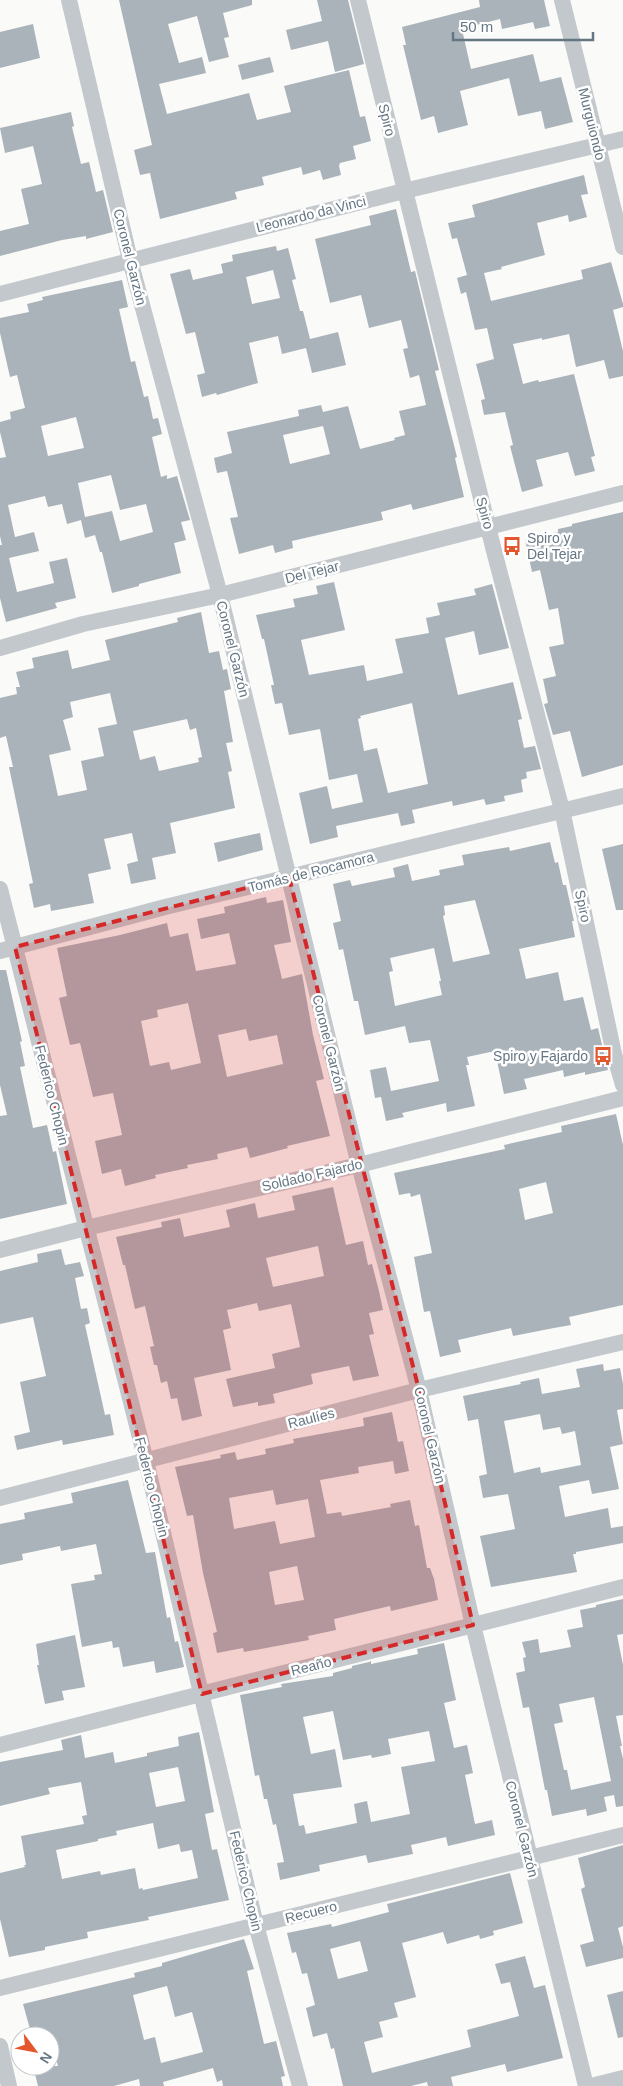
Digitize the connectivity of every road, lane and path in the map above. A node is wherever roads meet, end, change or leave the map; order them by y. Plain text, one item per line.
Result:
1 (69, 0) edge
2 (358, 0) edge
3 (562, 0) edge
4 (623, 139) edge
5 (598, 145) junction
6 (404, 191) junction
7 (623, 248) edge
8 (130, 260) junction
9 (0, 294) edge
10 (623, 493) edge
11 (489, 526) junction
12 (220, 595) junction
13 (0, 648) edge
14 (623, 796) edge
15 (562, 810) junction
16 (289, 878) junction
17 (0, 889) edge
18 (7, 949) edge
19 (623, 1085) edge
20 (623, 1098) edge
21 (359, 1165) junction
22 (86, 1228) junction
23 (0, 1250) edge
24 (623, 1342) edge
25 (419, 1390) junction
26 (146, 1461) junction
27 (0, 1498) edge
28 (623, 1587) edge
29 (473, 1624) junction
30 (202, 1694) junction
31 (0, 1745) edge
32 (623, 1835) edge
33 (529, 1858) junction
34 (256, 1925) junction
35 (0, 1988) edge
36 (0, 2046) edge
37 (623, 2078) edge
38 (9, 2086) edge
39 (300, 2086) edge
40 (586, 2086) edge
41 (591, 2086) edge

1 - 8 street, Coronel Garzón
2 - 6 street, Spiro
3 - 5 street, Murguiondo
4 - 5 street, Leonardo da Vinci
5 - 6 street, Leonardo da Vinci
5 - 7 street, Murguiondo
6 - 8 street, Leonardo da Vinci
6 - 11 street, Spiro
8 - 9 street, Leonardo da Vinci
8 - 12 street, Coronel Garzón
10 - 11 street, Del Tejar
11 - 12 street, Del Tejar
11 - 15 street, Spiro
12 - 13 street, Del Tejar
12 - 16 street, Coronel Garzón
14 - 15 street, Tomás de Rocamora
15 - 16 street, Tomás de Rocamora
15 - 19 street, Spiro
16 - 18 street, Tomás de Rocamora
16 - 21 street, Coronel Garzón
17 - 18 street, Federico Chopin
18 - 22 street, Federico Chopin
20 - 21 street, Soldado Fajardo
21 - 22 street, Soldado Fajardo
21 - 25 street, Coronel Garzón
22 - 23 street, Soldado Fajardo
22 - 26 street, Federico Chopin
24 - 25 street, Raulíes
25 - 26 street, Raulíes
25 - 29 street, Coronel Garzón
26 - 27 street, Raulíes
26 - 30 street, Federico Chopin
28 - 29 street, Reaño
29 - 30 street, Reaño
29 - 33 street, Coronel Garzón
30 - 31 street, Reaño
30 - 34 street, Federico Chopin
32 - 33 street, Recuero
33 - 34 street, Recuero
33 - 40 street, Coronel Garzón
34 - 35 street, Recuero
34 - 39 street, Federico Chopin
36 - 38 street
37 - 41 street

